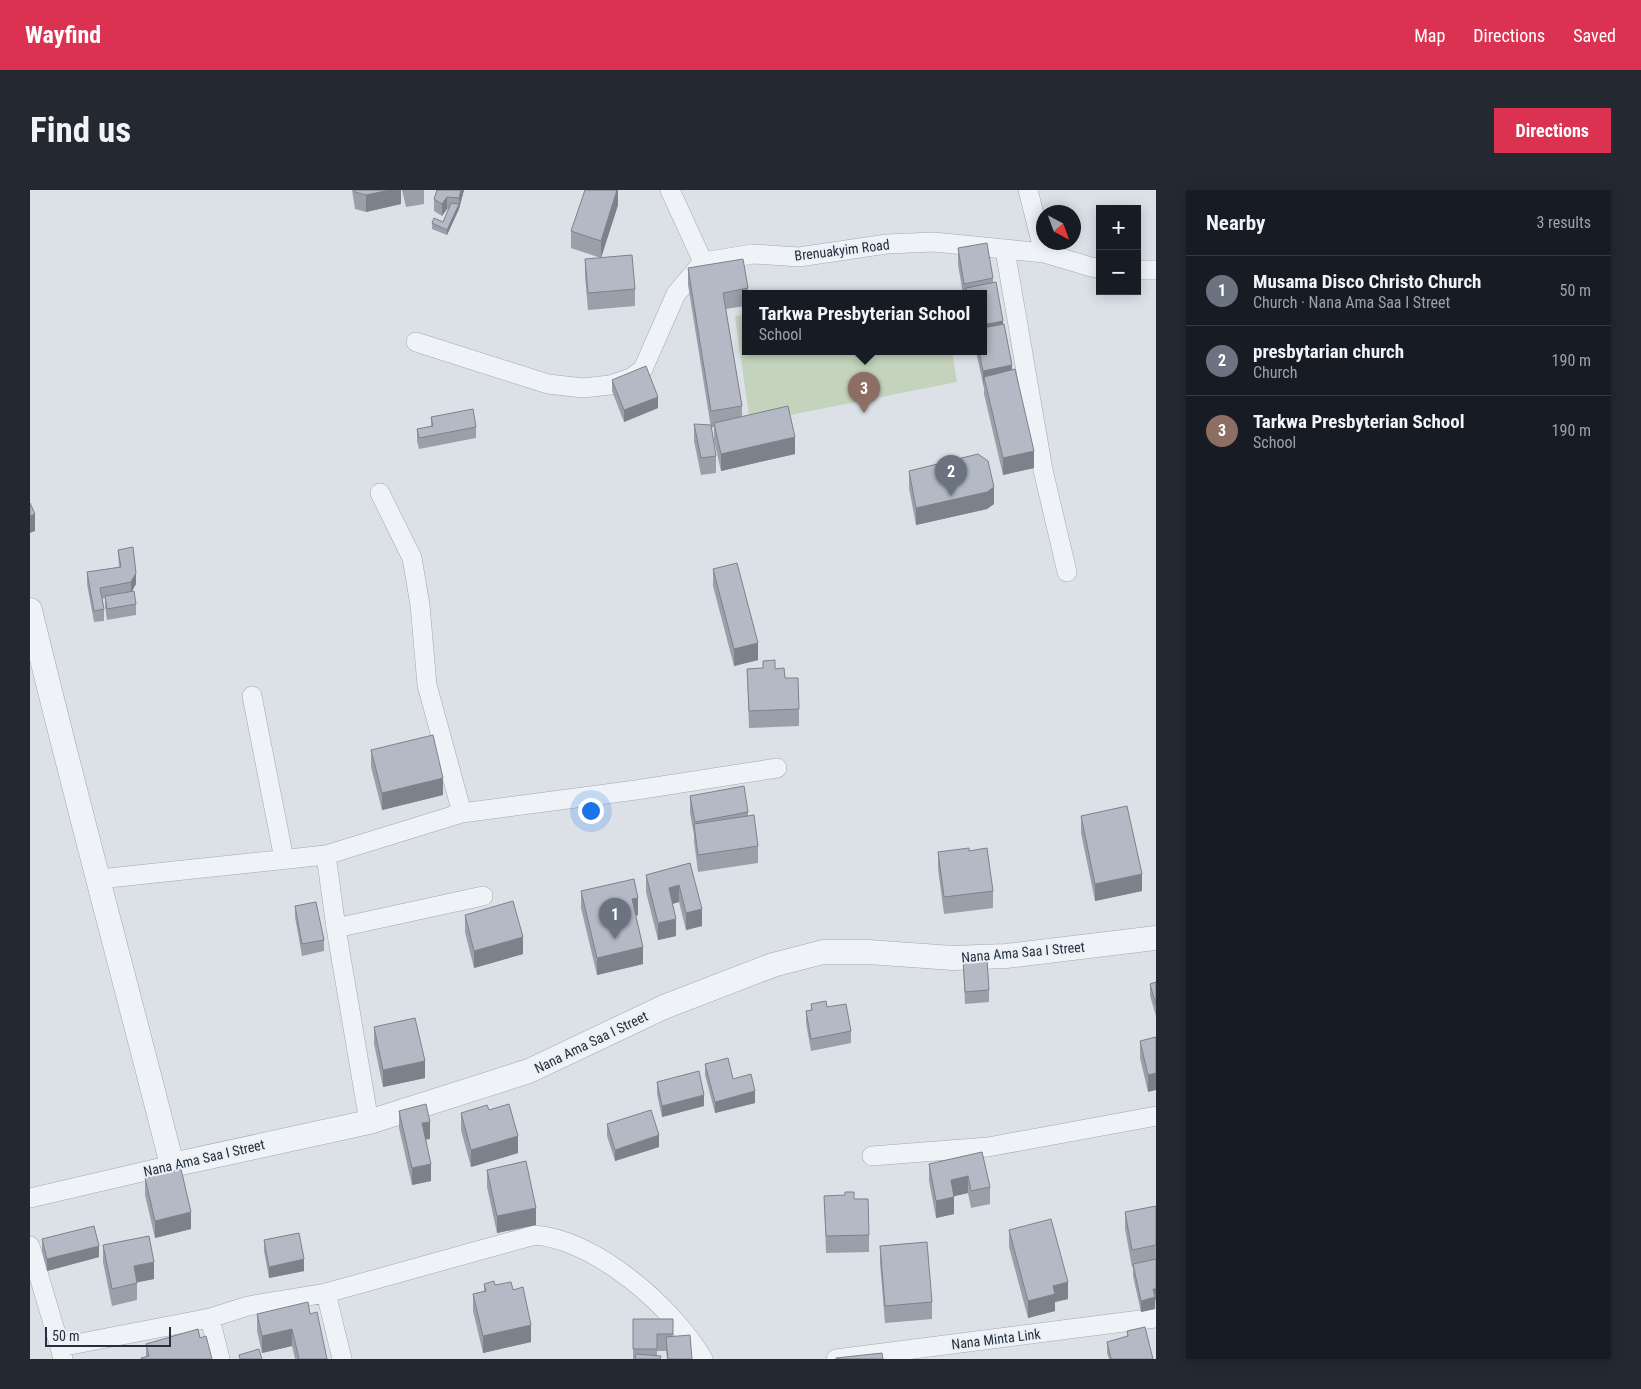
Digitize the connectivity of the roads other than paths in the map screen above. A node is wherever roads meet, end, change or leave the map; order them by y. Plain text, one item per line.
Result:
1 (670, 190) edge
2 (1028, 190) edge
3 (1005, 250) junction
4 (1044, 253) junction
5 (703, 262) junction
6 (1096, 268) edge
7 (1141, 270) edge
8 (1156, 270) edge
9 (416, 342) dead end
10 (380, 493) dead end
11 (1067, 572) dead end
12 (30, 610) edge
13 (252, 696) dead end
14 (777, 768) dead end
15 (462, 813) junction
16 (326, 855) junction
17 (284, 859) junction
18 (99, 879) junction
19 (483, 896) dead end
20 (336, 928) junction
21 (1156, 938) edge
22 (1156, 1116) edge
23 (369, 1122) junction
24 (872, 1156) dead end
25 (172, 1165) junction
26 (30, 1198) edge
27 (30, 1246) edge
28 (326, 1293) junction
29 (210, 1318) junction
30 (1156, 1318) edge
31 (62, 1353) edge
32 (220, 1359) edge
33 (342, 1359) edge
34 (703, 1359) edge
35 (836, 1359) edge

1 - 5 street
2 - 4 street
3 - 4 street, Brenuakyim Road
3 - 5 street, Brenuakyim Road
3 - 11 street
4 - 6 street, Brenuakyim Road
5 - 9 street
7 - 8 street
10 - 15 street
12 - 18 street
13 - 17 street
14 - 15 street
15 - 16 street
16 - 17 street
16 - 20 street
17 - 18 street
18 - 25 street
19 - 20 street
20 - 23 street
21 - 23 street, Nana Ama Saa I Street
22 - 24 street
23 - 25 street, Nana Ama Saa I Street
25 - 26 street, Nana Ama Saa I Street
27 - 31 street
28 - 29 street
28 - 33 street
28 - 34 street
29 - 31 street
29 - 32 street
30 - 35 street, Nana Minta Link

